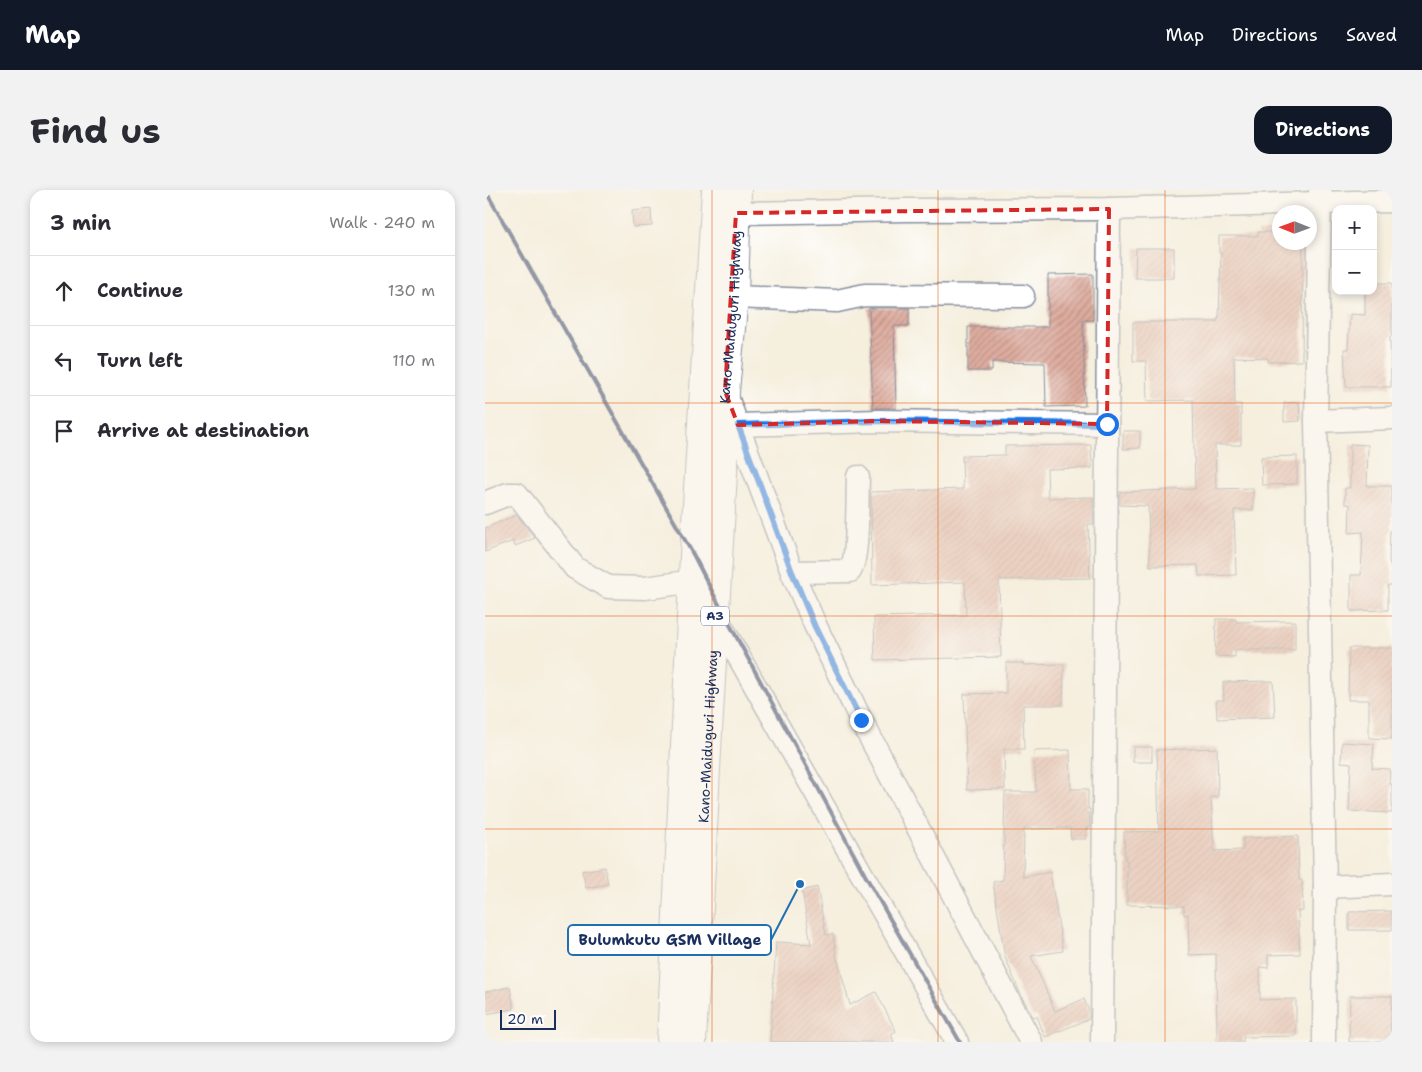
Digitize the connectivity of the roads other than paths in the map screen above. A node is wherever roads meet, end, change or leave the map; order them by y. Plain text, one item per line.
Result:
1 (717, 190) edge
2 (1320, 196) edge
3 (736, 201) edge
4 (1392, 201) edge
5 (1109, 209) junction
6 (1023, 296) dead end
7 (734, 297) junction
8 (725, 391) junction
9 (1392, 418) edge
10 (1316, 421) junction
11 (1107, 424) junction
12 (738, 425) junction
13 (858, 477) dead end
14 (485, 503) edge
15 (792, 572) junction
16 (694, 581) junction
17 (715, 615) junction
18 (1392, 884) edge
19 (1325, 887) junction
20 (671, 1042) edge
21 (692, 1042) edge
22 (957, 1042) edge
23 (1031, 1042) edge
24 (1102, 1042) edge
25 (1324, 1042) edge

1 - 16 highway, Kano-Maiduguri Highway / A3
2 - 4 street
2 - 5 street
2 - 10 street
3 - 5 street
3 - 7 highway, Kano-Maiduguri Highway / A3
5 - 11 street
6 - 7 street
7 - 8 highway, Kano-Maiduguri Highway / A3
8 - 12 street
8 - 17 highway, Kano-Maiduguri Highway / A3
9 - 10 street
10 - 19 street
11 - 12 street
11 - 24 street
12 - 15 street
13 - 15 street
14 - 16 street
15 - 23 street
16 - 17 street
16 - 20 highway, Kano-Maiduguri Highway / A3
17 - 21 highway, Kano-Maiduguri Highway / A3
17 - 22 street
18 - 19 street
19 - 25 street

